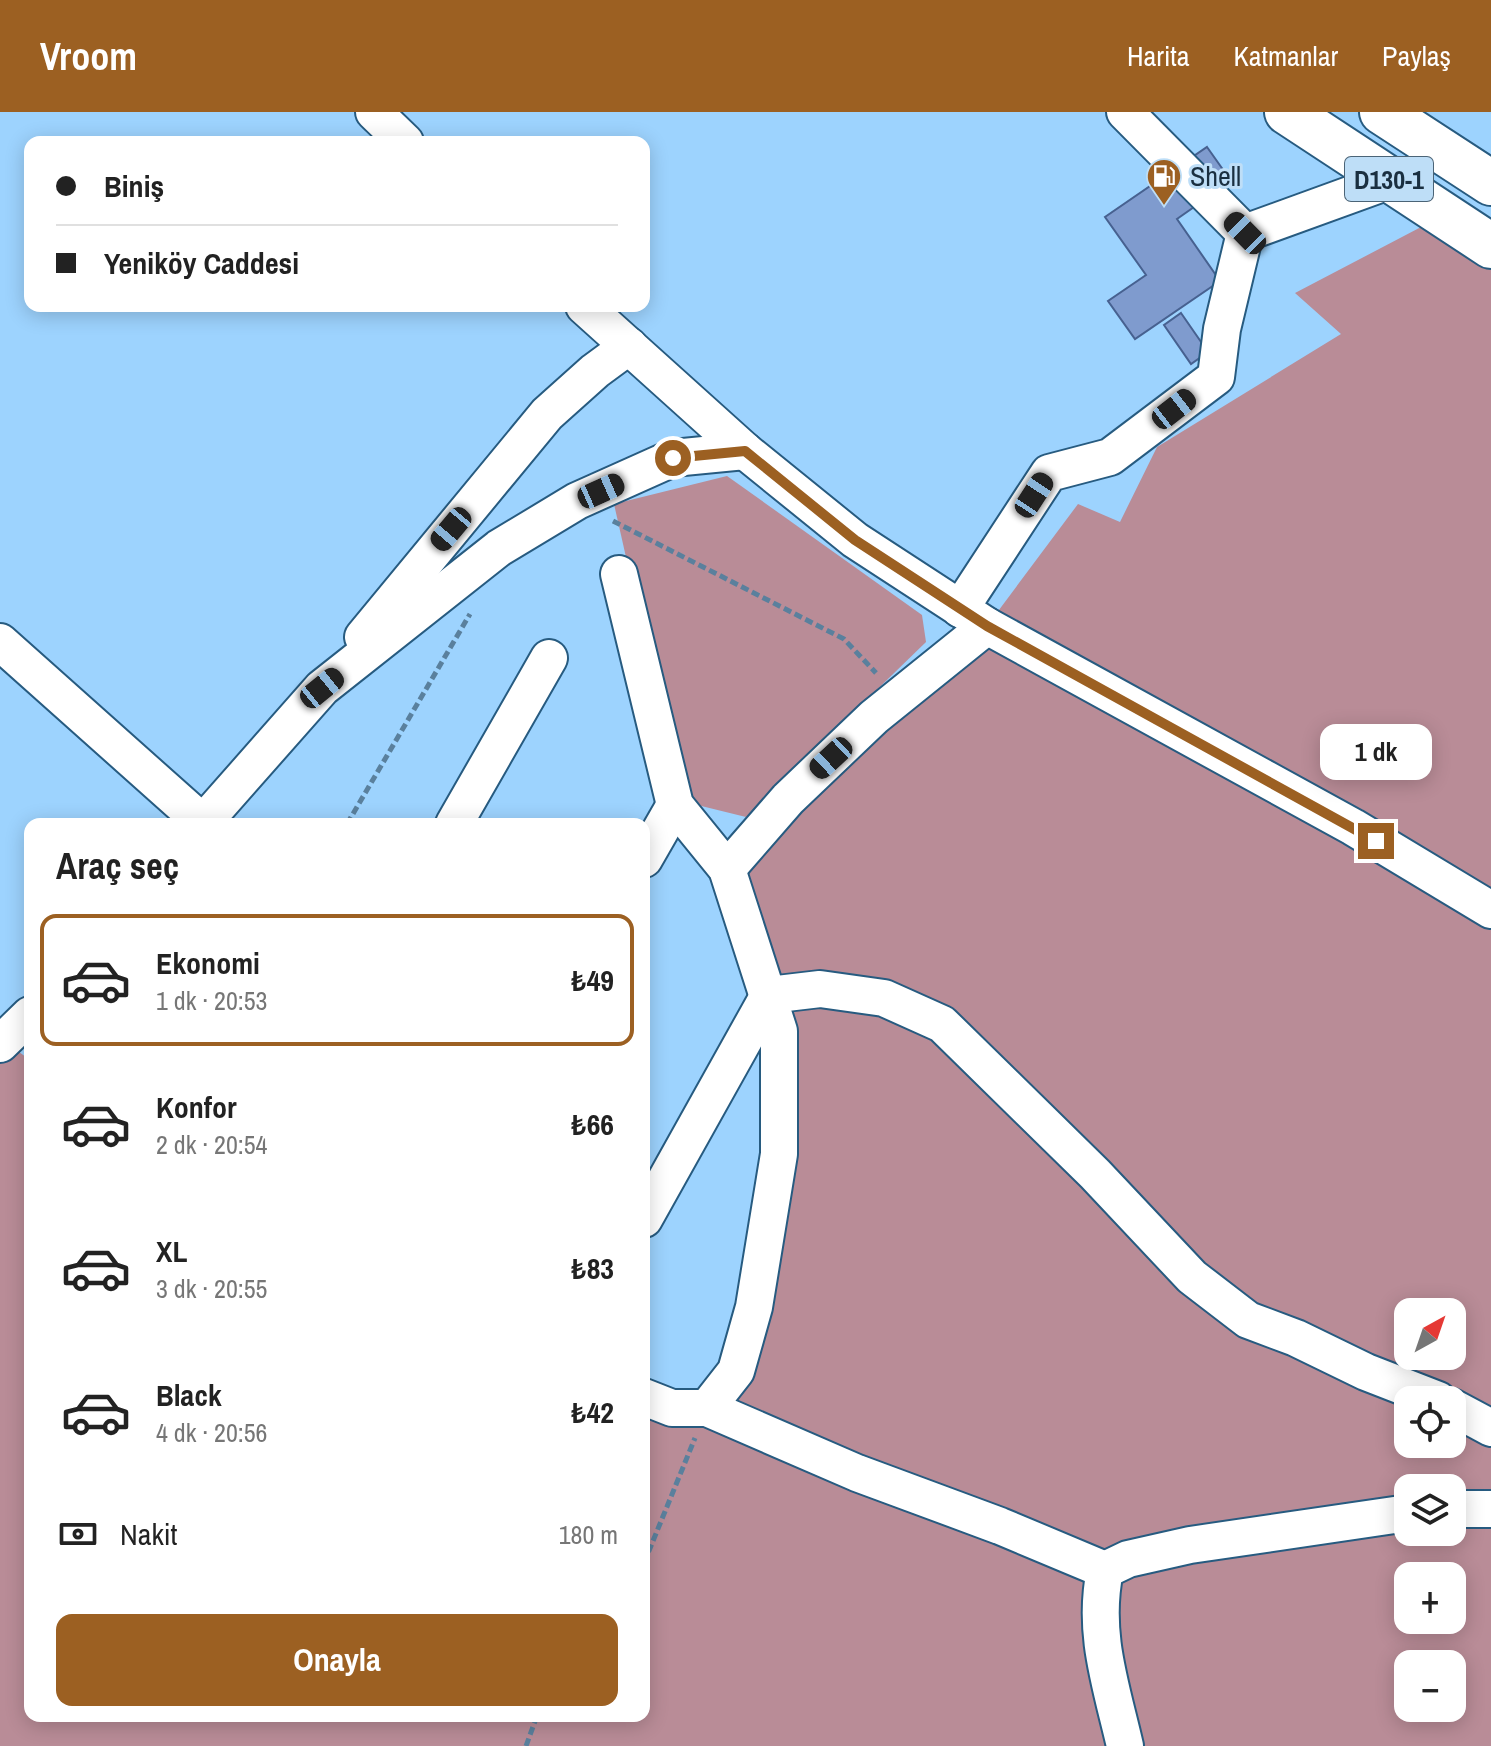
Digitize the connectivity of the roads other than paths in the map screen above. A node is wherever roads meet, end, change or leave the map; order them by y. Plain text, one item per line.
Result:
1 (374, 112) edge
2 (1125, 112) edge
3 (1287, 112) edge
4 (1385, 112) edge
5 (399, 136) edge
6 (1491, 169) edge
7 (1391, 180) junction
8 (1491, 183) edge
9 (1245, 233) junction
10 (1491, 246) edge
11 (591, 312) edge
12 (629, 346) junction
13 (745, 451) junction
14 (619, 574) dead end
15 (974, 618) junction
16 (0, 642) edge
17 (549, 658) dead end
18 (322, 688) junction
19 (675, 805) junction
20 (196, 818) edge
21 (208, 818) edge
22 (457, 818) edge
23 (650, 849) edge
24 (727, 869) junction
25 (1491, 910) edge
26 (769, 995) junction
27 (24, 1024) edge
28 (9, 1045) edge
29 (650, 1208) edge
30 (1402, 1386) edge
31 (650, 1399) edge
32 (707, 1408) junction
33 (1466, 1415) edge
34 (1491, 1428) edge
35 (1466, 1509) edge
36 (1491, 1509) edge
37 (1394, 1515) edge
38 (1105, 1570) junction
39 (1125, 1746) edge

1 - 5 street
2 - 9 street
3 - 7 highway, D130-1
4 - 6 highway
4 - 8 highway, D130-1
7 - 9 street
7 - 10 highway, D130-1
9 - 15 street
11 - 12 street
12 - 13 street
12 - 18 street
13 - 15 street
13 - 18 street
14 - 19 street
15 - 24 street
15 - 25 street
16 - 20 street
17 - 22 street
18 - 21 street
19 - 23 street
19 - 24 street
24 - 26 street
26 - 29 street
26 - 30 street
26 - 32 street
27 - 28 street
31 - 32 street
32 - 38 street
33 - 34 street
35 - 36 street
37 - 38 street
38 - 39 street

